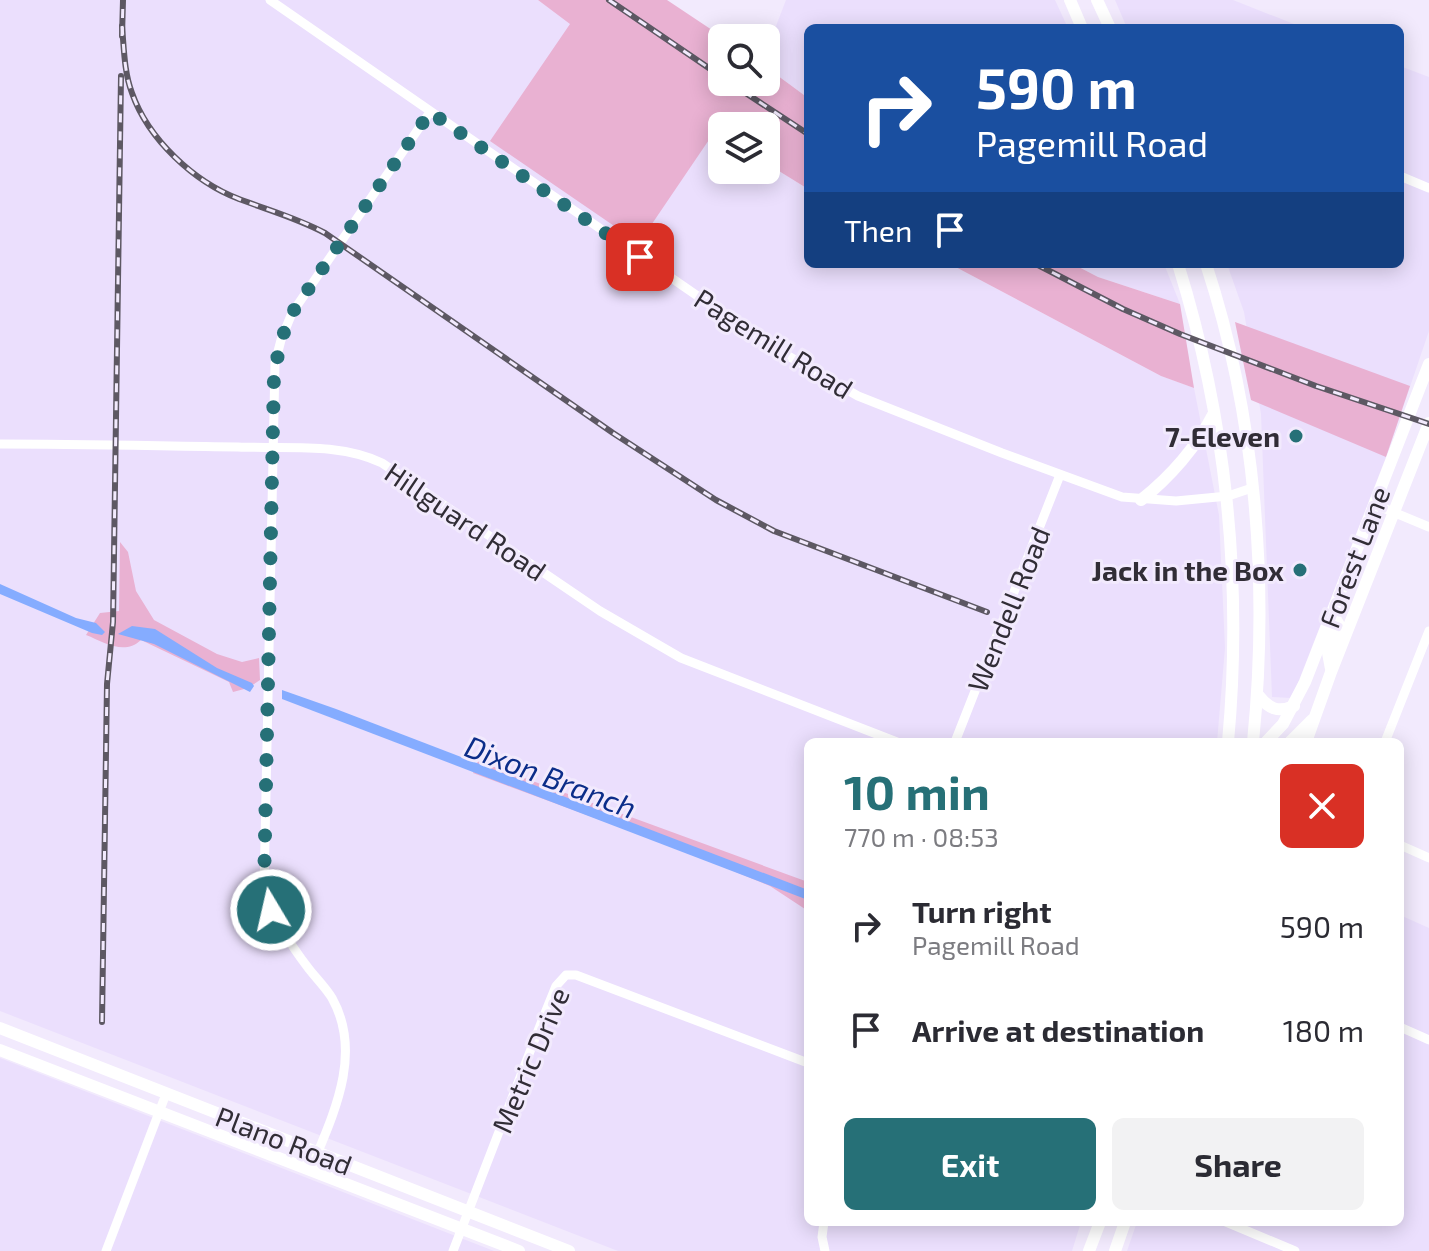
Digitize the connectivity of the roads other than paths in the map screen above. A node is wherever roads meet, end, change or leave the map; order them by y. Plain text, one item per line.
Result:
1 (270, 0) edge
2 (1070, 0) edge
3 (1097, 0) edge
4 (1080, 24) edge
5 (1108, 24) edge
6 (430, 112) junction
7 (1404, 178) edge
8 (1429, 188) edge
9 (1179, 268) edge
10 (1207, 268) edge
11 (1211, 279) junction
12 (1184, 285) junction
13 (1429, 364) edge
14 (1423, 385) edge
15 (1214, 413) junction
16 (1429, 423) edge
17 (0, 444) edge
18 (273, 448) junction
19 (1060, 475) junction
20 (1252, 488) junction
21 (1228, 496) junction
22 (1141, 500) junction
23 (1374, 504) junction
24 (1393, 513) junction
25 (1429, 527) edge
26 (1332, 613) junction
27 (1429, 631) edge
28 (1331, 672) junction
29 (1258, 695) junction
30 (1294, 706) junction
31 (1314, 718) junction
32 (1230, 724) junction
33 (887, 738) edge
34 (957, 738) edge
35 (1228, 738) edge
36 (1236, 738) edge
37 (1253, 738) edge
38 (1270, 738) edge
39 (1294, 738) edge
40 (1307, 738) edge
41 (1387, 738) edge
42 (1404, 847) edge
43 (1429, 858) edge
44 (0, 1028) edge
45 (1404, 1029) edge
46 (1429, 1040) edge
47 (0, 1050) edge
48 (804, 1061) edge
49 (166, 1094) junction
50 (158, 1113) junction
51 (318, 1153) junction
52 (310, 1171) junction
53 (469, 1212) junction
54 (823, 1226) edge
55 (1098, 1226) edge
56 (1124, 1226) edge
57 (1236, 1226) edge
58 (463, 1229) junction
59 (106, 1251) edge
60 (453, 1251) edge
61 (519, 1251) edge
62 (569, 1251) edge
63 (825, 1251) edge
64 (1089, 1251) edge
65 (1115, 1251) edge
66 (1295, 1251) edge

1 - 6 street, Pagemill Road
2 - 4 main road
3 - 5 main road
6 - 18 street
6 - 19 street, Pagemill Road
7 - 8 street
9 - 12 main road
10 - 11 main road
11 - 12 main road
11 - 20 main road
12 - 15 main road
13 - 14 main road, Forest Lane
14 - 23 main road, Forest Lane
15 - 21 main road
15 - 22 main road
16 - 24 main road, Forest Lane
17 - 18 street, Hillguard Road
18 - 33 street, Hillguard Road
18 - 51 street
19 - 22 street, Pagemill Road
19 - 34 street, Wendell Road
20 - 21 street, Pagemill Road
20 - 29 main road
21 - 22 street, Pagemill Road
21 - 32 main road
23 - 24 street
23 - 26 main road, Forest Lane
24 - 25 street
24 - 28 main road, Forest Lane
26 - 28 main road
26 - 30 main road, Forest Lane
27 - 41 street
28 - 31 main road, Forest Lane
29 - 30 main road
29 - 37 main road
30 - 38 main road, Forest Lane
31 - 39 main road
31 - 40 main road, Forest Lane
32 - 35 main road
32 - 36 main road
42 - 43 street
44 - 49 main road, Plano Road
45 - 46 street
47 - 50 main road, Plano Road
48 - 53 street, Metric Drive
49 - 50 street
49 - 51 main road, Plano Road
50 - 52 main road, Plano Road
50 - 59 street
51 - 52 street
51 - 53 main road, Plano Road
52 - 58 main road, Plano Road
53 - 58 street, Metric Drive
53 - 62 main road, Plano Road
54 - 63 street
55 - 64 main road
56 - 65 main road
57 - 66 street
58 - 60 street, Metric Drive
58 - 61 main road, Plano Road

